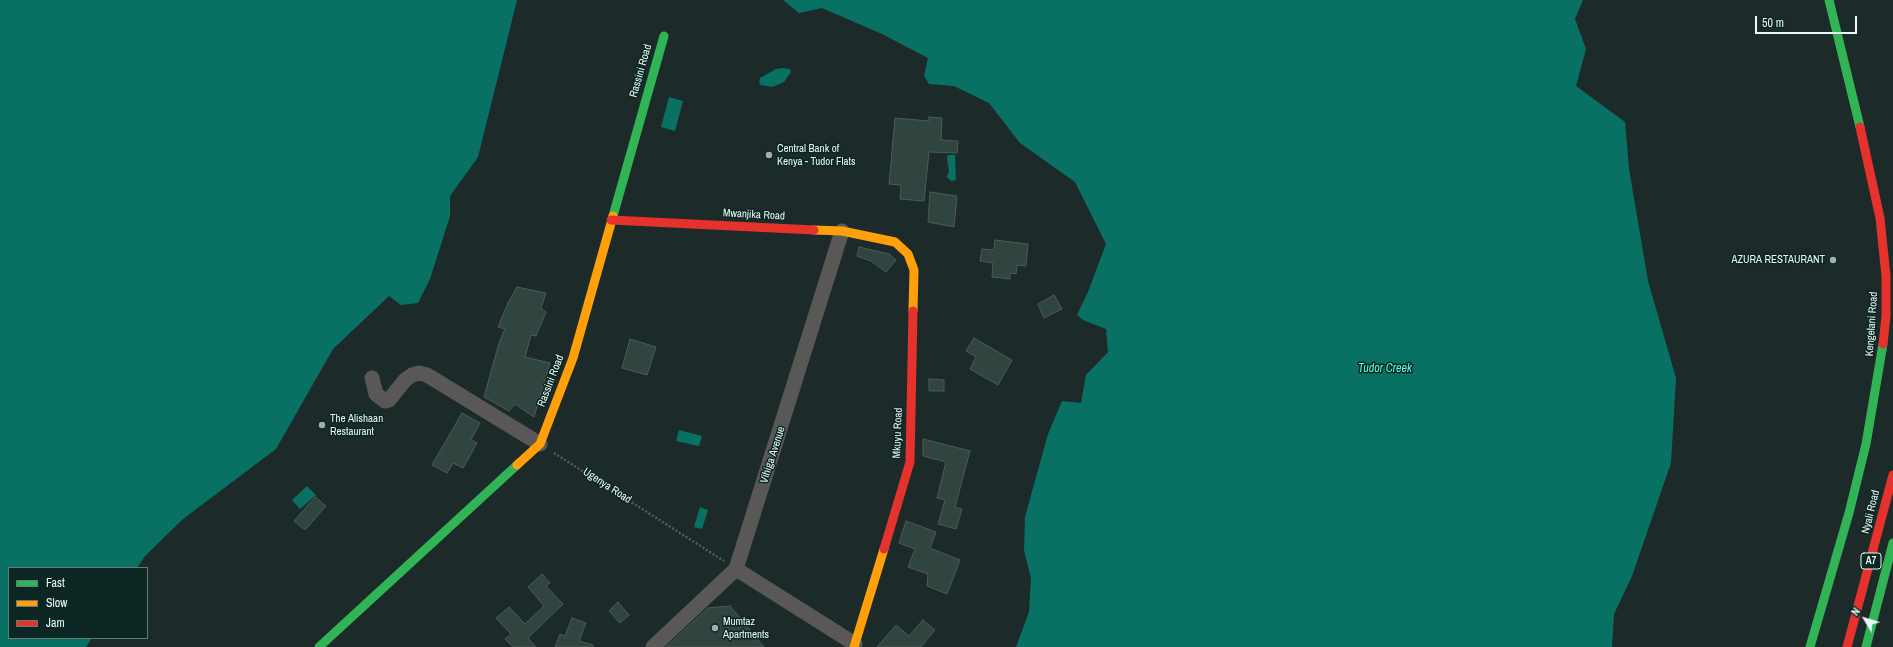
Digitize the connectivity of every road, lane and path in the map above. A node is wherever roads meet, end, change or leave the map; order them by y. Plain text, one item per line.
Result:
1 (1829, 0) edge
2 (664, 36) dead end
3 (611, 220) junction
4 (842, 231) junction
5 (895, 242) joint
6 (372, 378) dead end
7 (540, 444) junction
8 (1893, 475) edge
9 (1893, 543) edge
10 (736, 569) junction
11 (854, 646) edge
12 (319, 647) edge
13 (653, 647) edge
14 (1810, 647) edge
15 (1846, 647) edge
16 (1866, 647) edge

1 - 14 main road, Kengelani Road
2 - 3 main road, Rassini Road
3 - 4 main road, Mwanjika Road
3 - 7 main road, Rassini Road
4 - 5 main road, Mwanjika Road
4 - 10 street, Vihiga Avenue
5 - 11 main road, Mkuyu Road
6 - 7 street
7 - 10 path, Ugenya Road
7 - 12 main road, Rassini Road
8 - 15 main road, Nyali Road / A7
9 - 16 main road, A7
10 - 11 street
10 - 13 street, Vihiga Avenue

